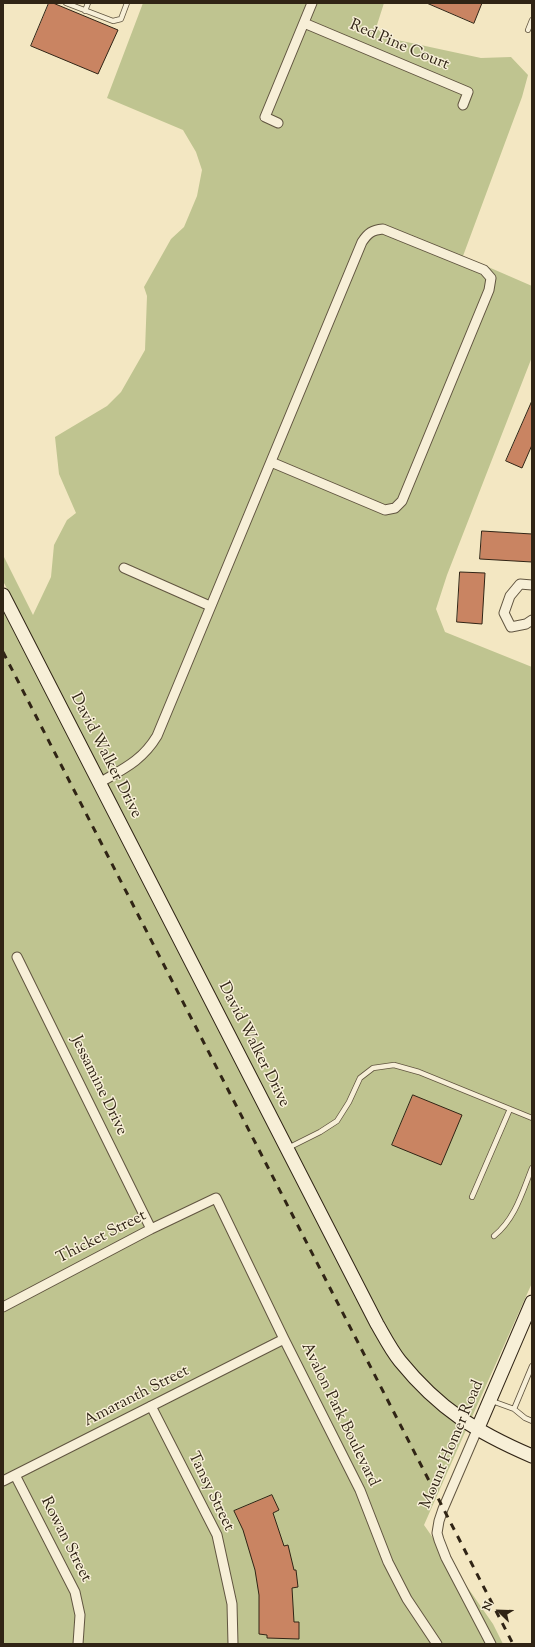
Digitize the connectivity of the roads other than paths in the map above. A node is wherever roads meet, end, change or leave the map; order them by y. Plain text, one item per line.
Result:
1 (66, 3) edge
2 (88, 3) edge
3 (127, 3) edge
4 (312, 3) edge
5 (85, 11) junction
6 (532, 20) edge
7 (304, 23) junction
8 (528, 30) dead end
9 (463, 105) dead end
10 (278, 123) dead end
11 (271, 462) junction
12 (124, 568) dead end
13 (532, 585) edge
14 (3, 595) edge
15 (210, 606) junction
16 (532, 620) edge
17 (99, 783) junction
18 (17, 957) dead end
19 (510, 1109) junction
20 (532, 1118) edge
21 (287, 1148) junction
22 (532, 1168) edge
23 (472, 1197) dead end
24 (216, 1198) joint
25 (151, 1229) junction
26 (494, 1236) dead end
27 (532, 1302) edge
28 (3, 1306) edge
29 (284, 1338) junction
30 (532, 1366) edge
31 (490, 1400) junction
32 (151, 1406) junction
33 (514, 1409) junction
34 (532, 1421) edge
35 (477, 1430) junction
36 (532, 1456) edge
37 (15, 1475) junction
38 (3, 1481) edge
39 (78, 1644) edge
40 (233, 1644) edge
41 (437, 1644) edge
42 (491, 1644) edge

1 - 5 lane
2 - 5 lane
3 - 5 lane
4 - 7 street
6 - 8 lane
7 - 9 street, Red Pine Court
7 - 10 street
11 - 11 street
11 - 15 street
12 - 15 street
13 - 16 street
14 - 17 street, David Walker Drive
15 - 17 street
17 - 21 street, David Walker Drive
18 - 25 street, Jessamine Drive
19 - 20 lane
19 - 21 lane
19 - 23 lane
21 - 35 street, David Walker Drive
22 - 26 lane
24 - 25 street, Thicket Street
24 - 29 street, Avalon Park Boulevard
25 - 28 street, Thicket Street
27 - 31 street, Mount Homer Road
29 - 32 street, Amaranth Street
29 - 41 street, Avalon Park Boulevard
30 - 33 lane
31 - 33 lane
31 - 35 street, Mount Homer Road
32 - 37 street, Amaranth Street
32 - 40 street, Tansy Street
33 - 34 lane
35 - 36 street, David Walker Drive
35 - 42 street, Mount Homer Road
37 - 38 street, Amaranth Street
37 - 39 street, Rowan Street

